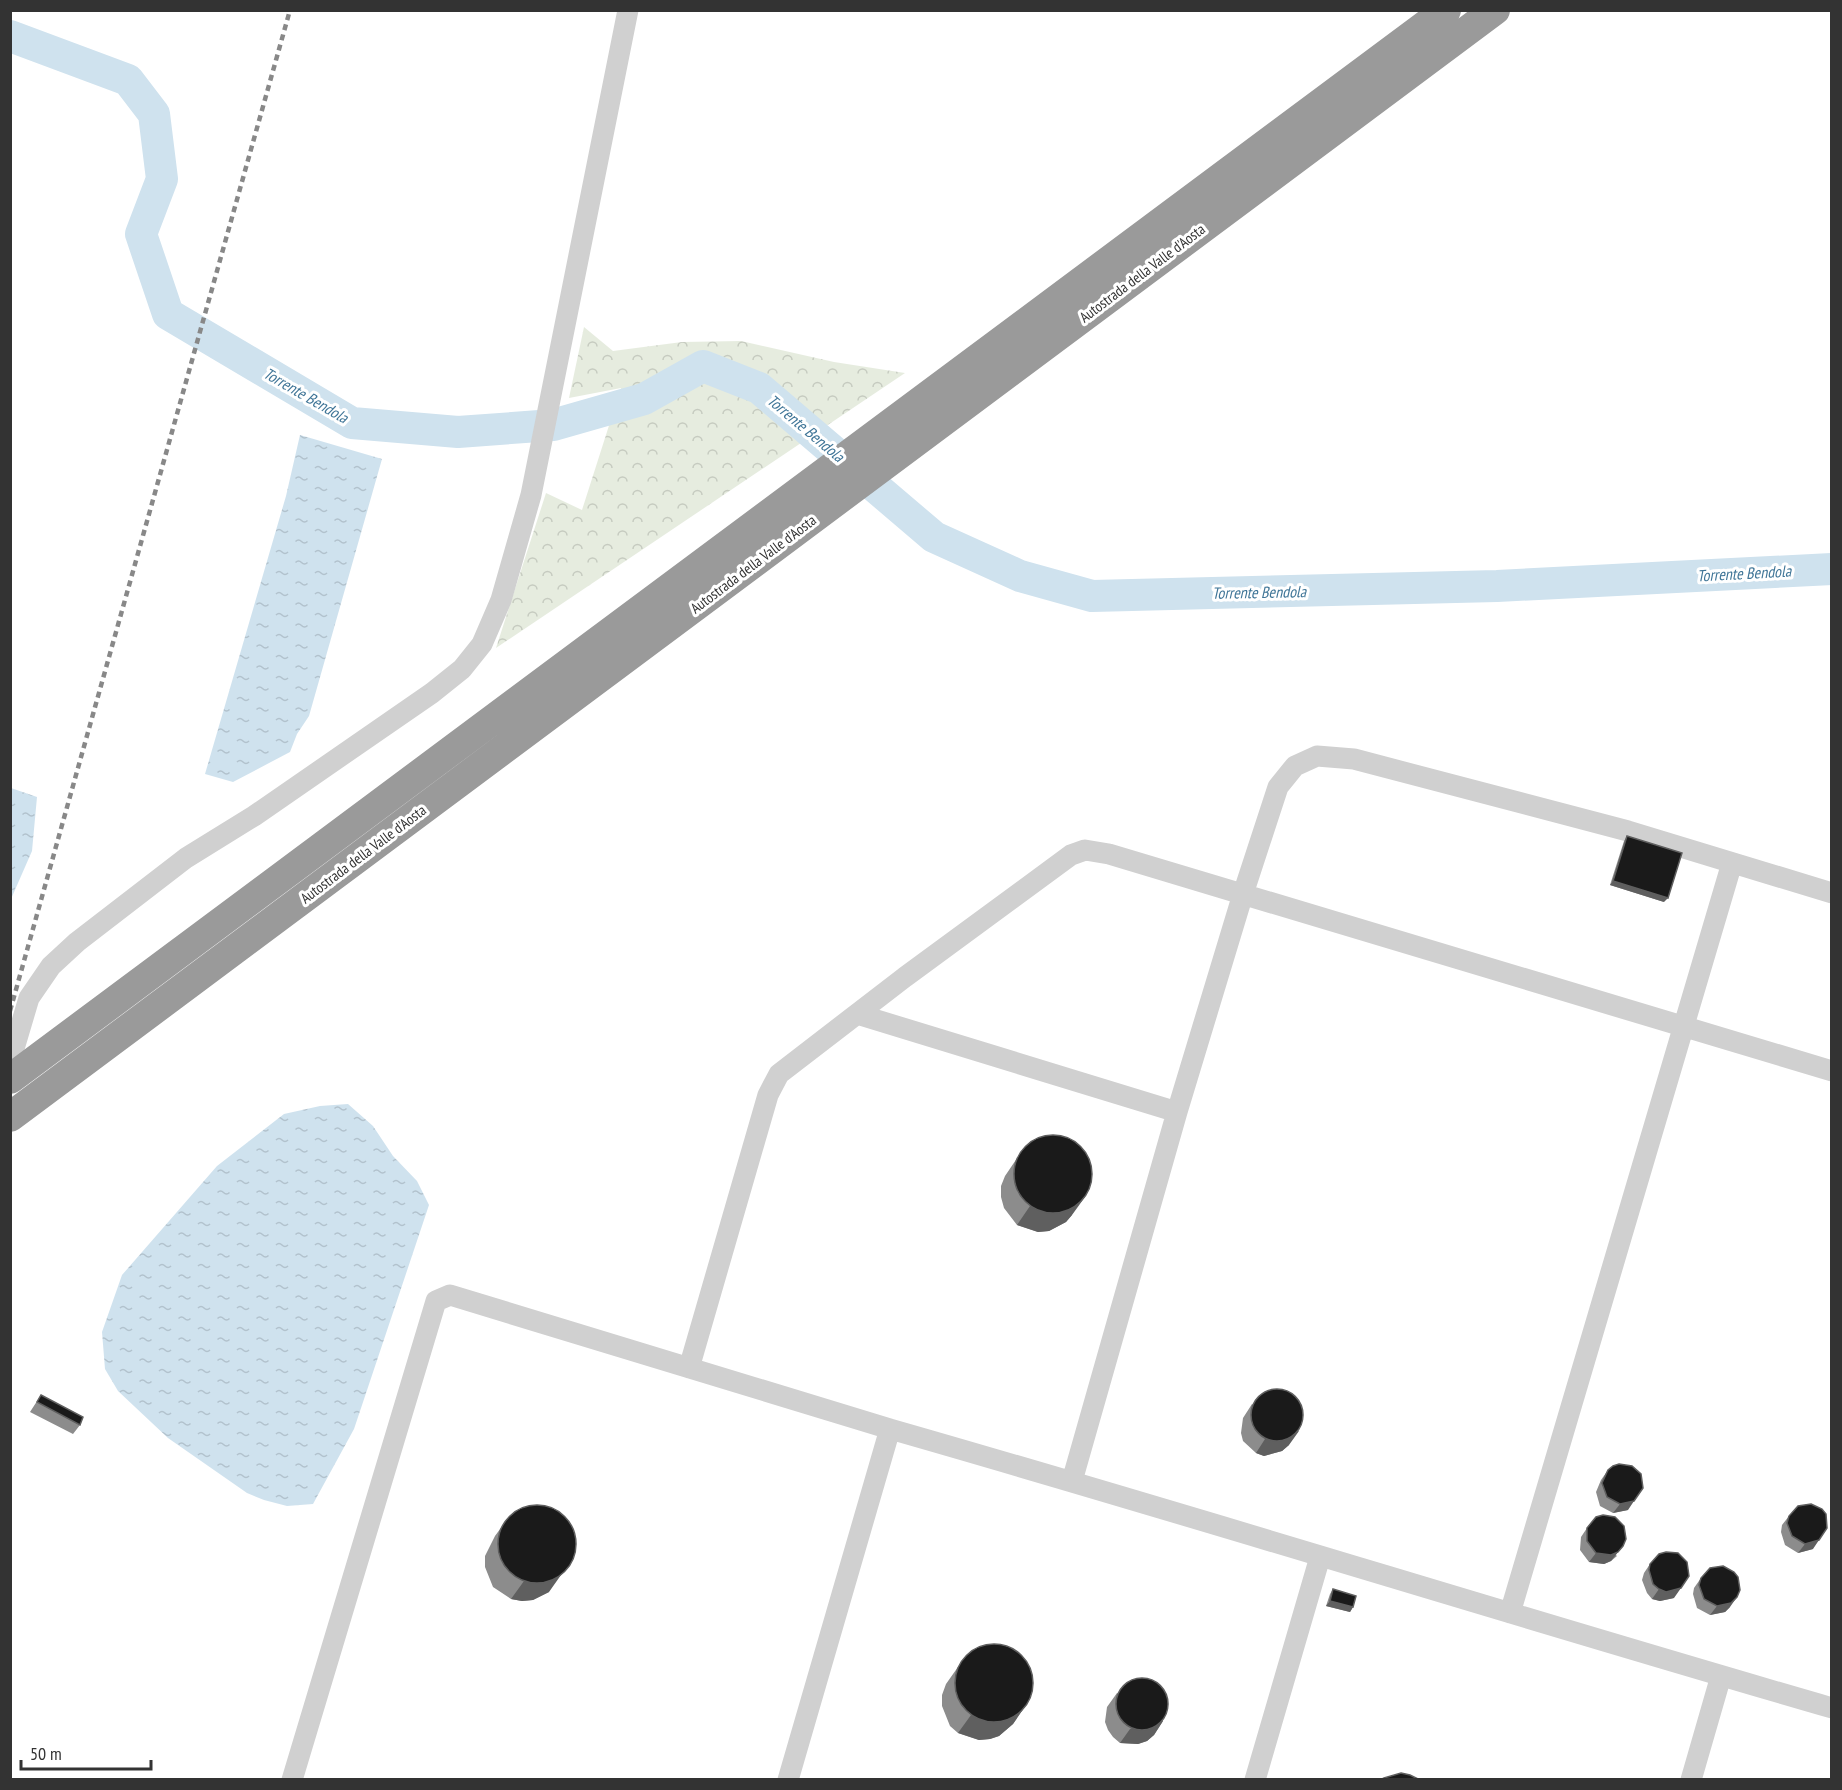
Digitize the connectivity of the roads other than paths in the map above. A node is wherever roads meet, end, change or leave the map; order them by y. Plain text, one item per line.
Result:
1 (628, 10) edge
2 (1446, 10) edge
3 (1495, 10) edge
4 (1732, 863) junction
5 (1832, 893) edge
6 (1243, 894) junction
7 (857, 1014) junction
8 (1683, 1026) junction
9 (10, 1062) edge
10 (1832, 1071) edge
11 (10, 1079) edge
12 (1177, 1112) junction
13 (10, 1117) edge
14 (689, 1368) junction
15 (890, 1429) junction
16 (1072, 1480) junction
17 (1320, 1557) junction
18 (1510, 1613) junction
19 (1721, 1676) junction
20 (1832, 1708) edge
21 (292, 1779) edge
22 (788, 1779) edge
23 (1255, 1779) edge
24 (1691, 1779) edge

1 - 9 street
2 - 11 highway, Autostrada della Valle d'Aosta
3 - 13 highway, Autostrada della Valle d'Aosta
4 - 5 street
4 - 6 street
4 - 8 street
6 - 7 street
6 - 8 street
6 - 12 street
7 - 12 street
7 - 14 street
8 - 10 street
8 - 18 street
12 - 16 street
14 - 15 street
14 - 21 street
15 - 16 street
15 - 22 street
16 - 17 street
17 - 18 street
17 - 23 street
18 - 19 street
19 - 20 street
19 - 24 street

